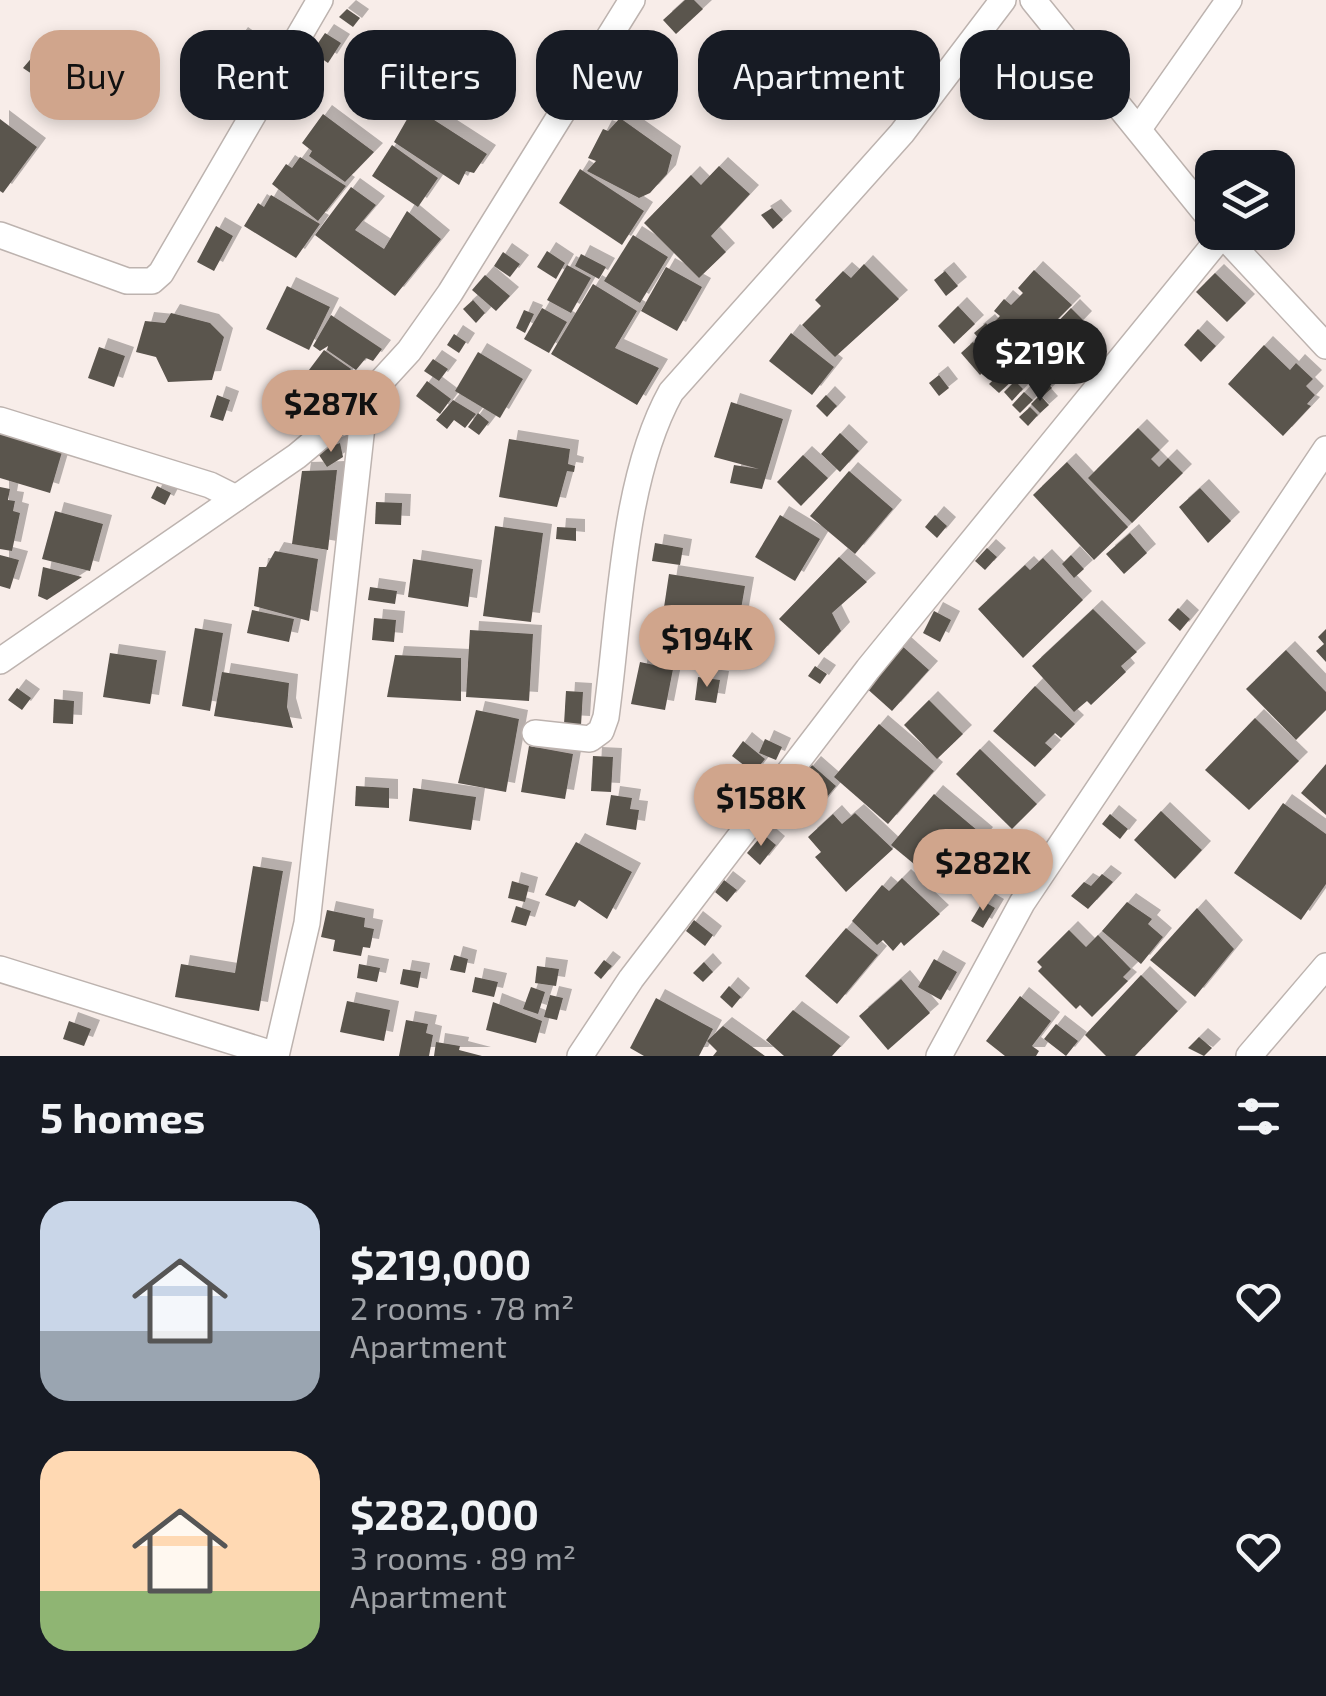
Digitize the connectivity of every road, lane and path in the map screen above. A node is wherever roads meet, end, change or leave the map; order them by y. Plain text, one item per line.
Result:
1 (320, 0) edge
2 (632, 0) edge
3 (1003, 0) edge
4 (1033, 0) edge
5 (1229, 0) edge
6 (1140, 128) junction
7 (1195, 200) edge
8 (0, 235) edge
9 (1202, 250) edge
10 (1239, 250) edge
11 (1322, 330) edge
12 (365, 398) junction
13 (0, 420) edge
14 (1326, 449) edge
15 (236, 498) junction
16 (0, 660) edge
17 (535, 733) dead end
18 (1326, 966) edge
19 (0, 969) edge
20 (276, 1056) edge
21 (580, 1056) edge
22 (938, 1056) edge
23 (1250, 1056) edge

1 - 8 street
2 - 12 street
3 - 17 street
4 - 6 street
5 - 6 street
6 - 7 street
9 - 21 street
10 - 11 street
12 - 15 street
12 - 20 street
13 - 15 street
14 - 22 street
15 - 16 street
18 - 23 street
19 - 20 street

